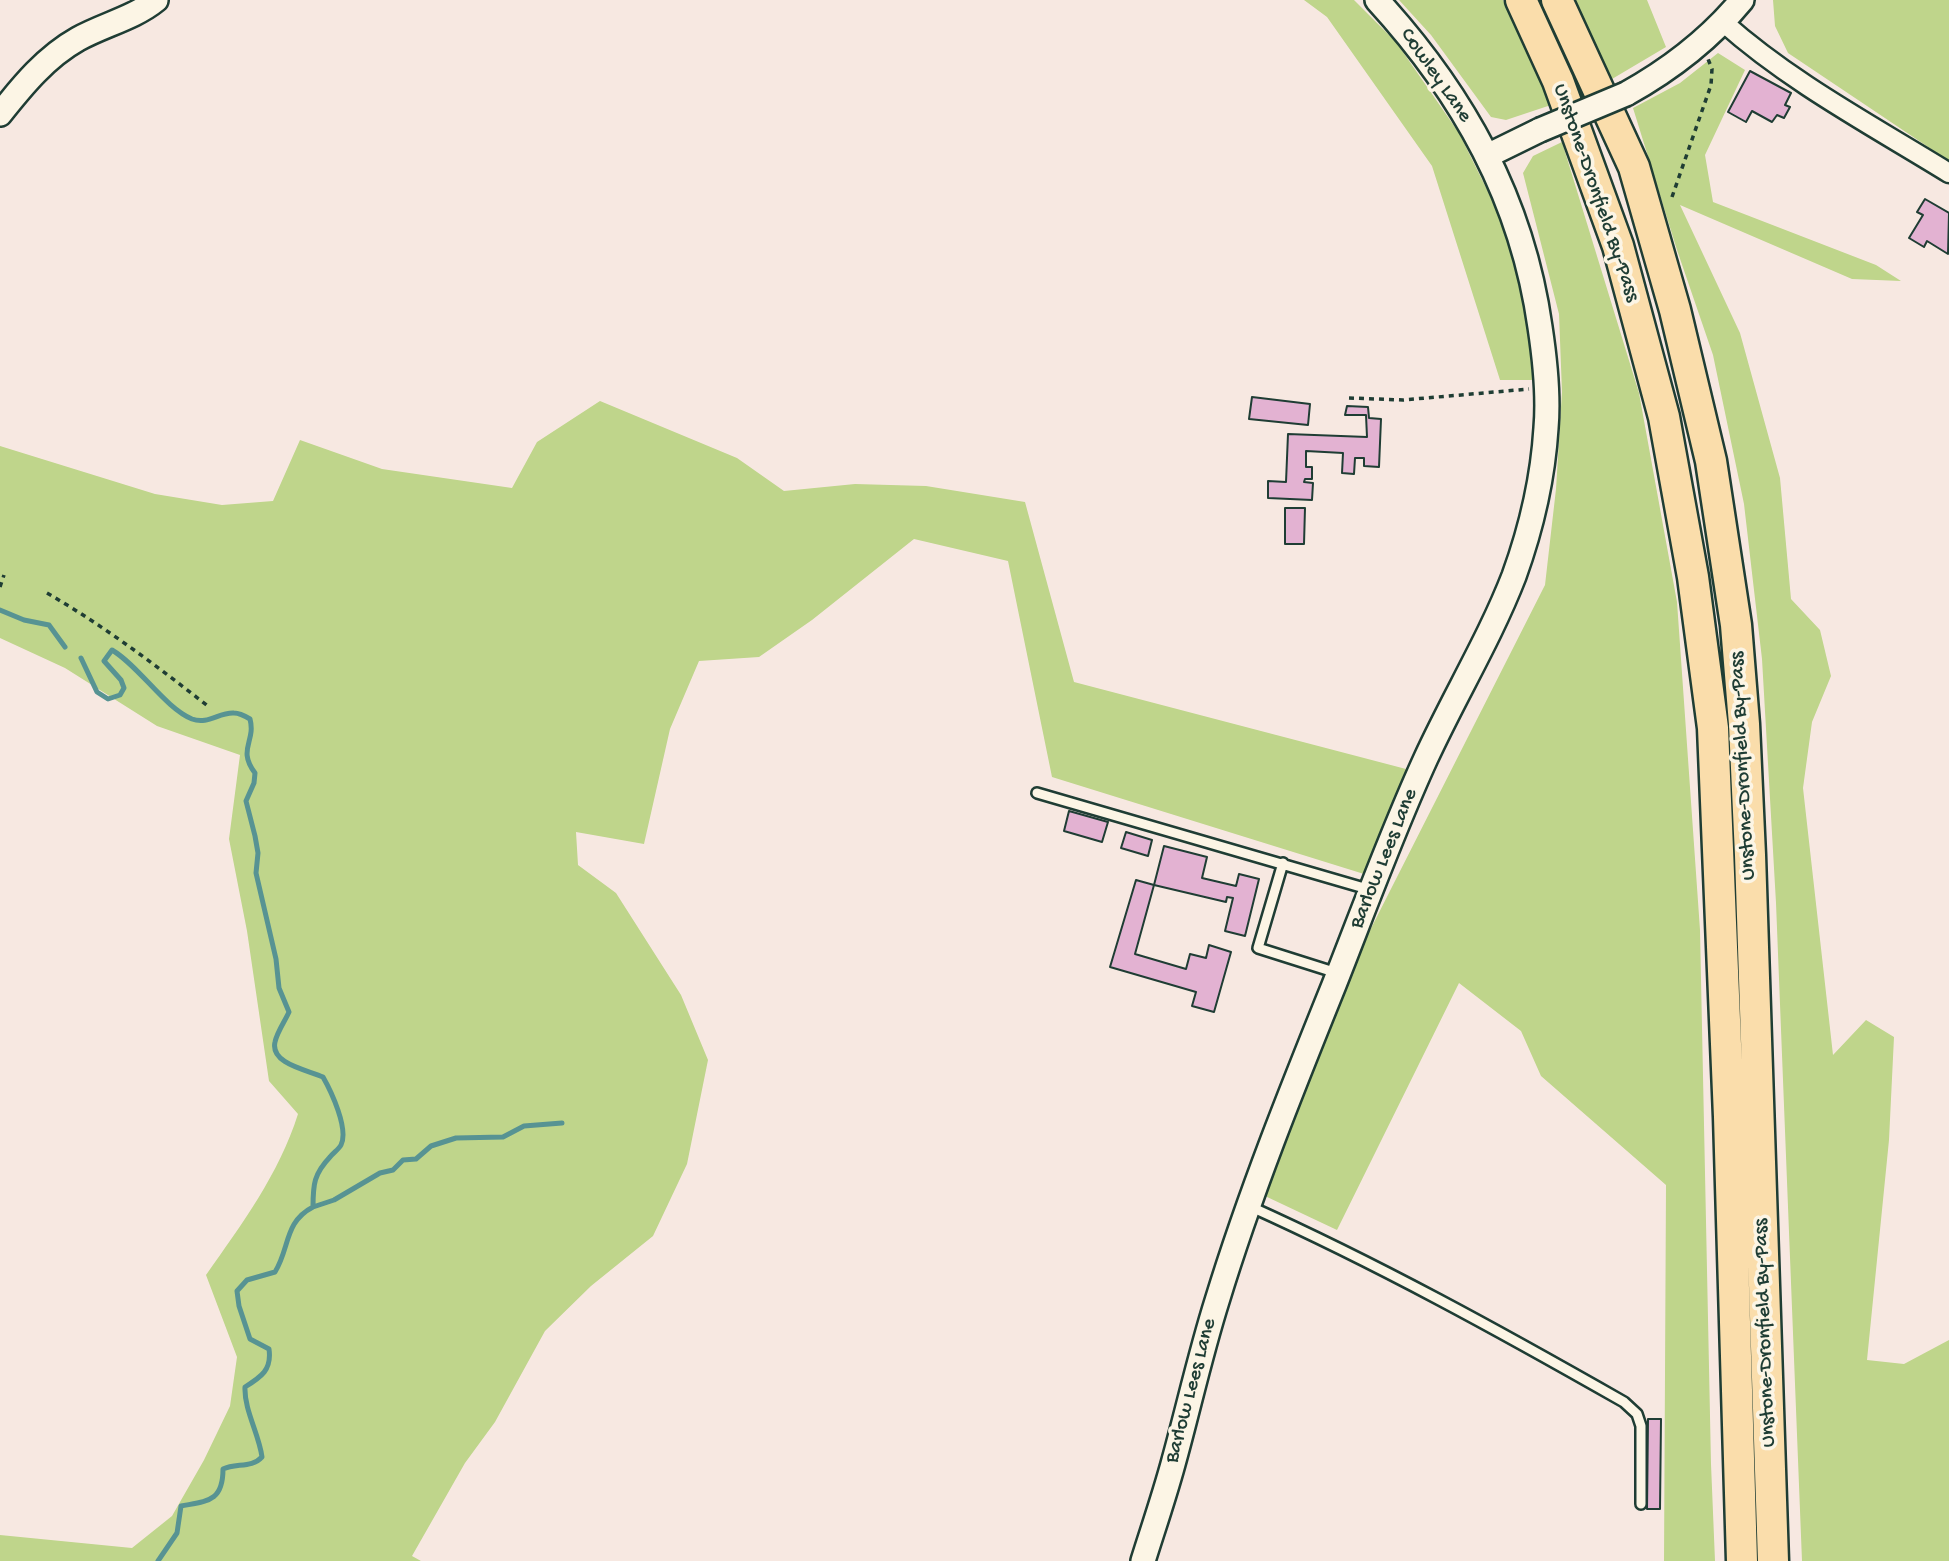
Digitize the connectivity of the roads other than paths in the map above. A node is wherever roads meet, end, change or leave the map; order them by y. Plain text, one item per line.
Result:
1 (156, 0) edge
2 (1377, 0) edge
3 (1521, 0) edge
4 (1557, 0) edge
5 (1742, 0) edge
6 (1723, 22) junction
7 (0, 114) edge
8 (1488, 156) junction
9 (1949, 173) edge
10 (1037, 793) dead end
11 (1283, 863) junction
12 (1373, 890) junction
13 (1338, 973) junction
14 (1247, 1205) junction
15 (1641, 1504) dead end
16 (1143, 1561) edge
17 (1742, 1561) edge
18 (1773, 1561) edge

1 - 7 street
2 - 8 street, Cowley Lane
3 - 17 highway, Unstone-Dronfield By-Pass
4 - 18 highway, Unstone-Dronfield By-Pass
5 - 6 street
6 - 8 street, bridge
6 - 9 street
8 - 12 street, Barlow Lees Lane
10 - 11 lane
11 - 12 lane
11 - 13 lane
12 - 13 street, Barlow Lees Lane
13 - 14 street, Barlow Lees Lane
14 - 15 lane
14 - 16 street, Barlow Lees Lane

